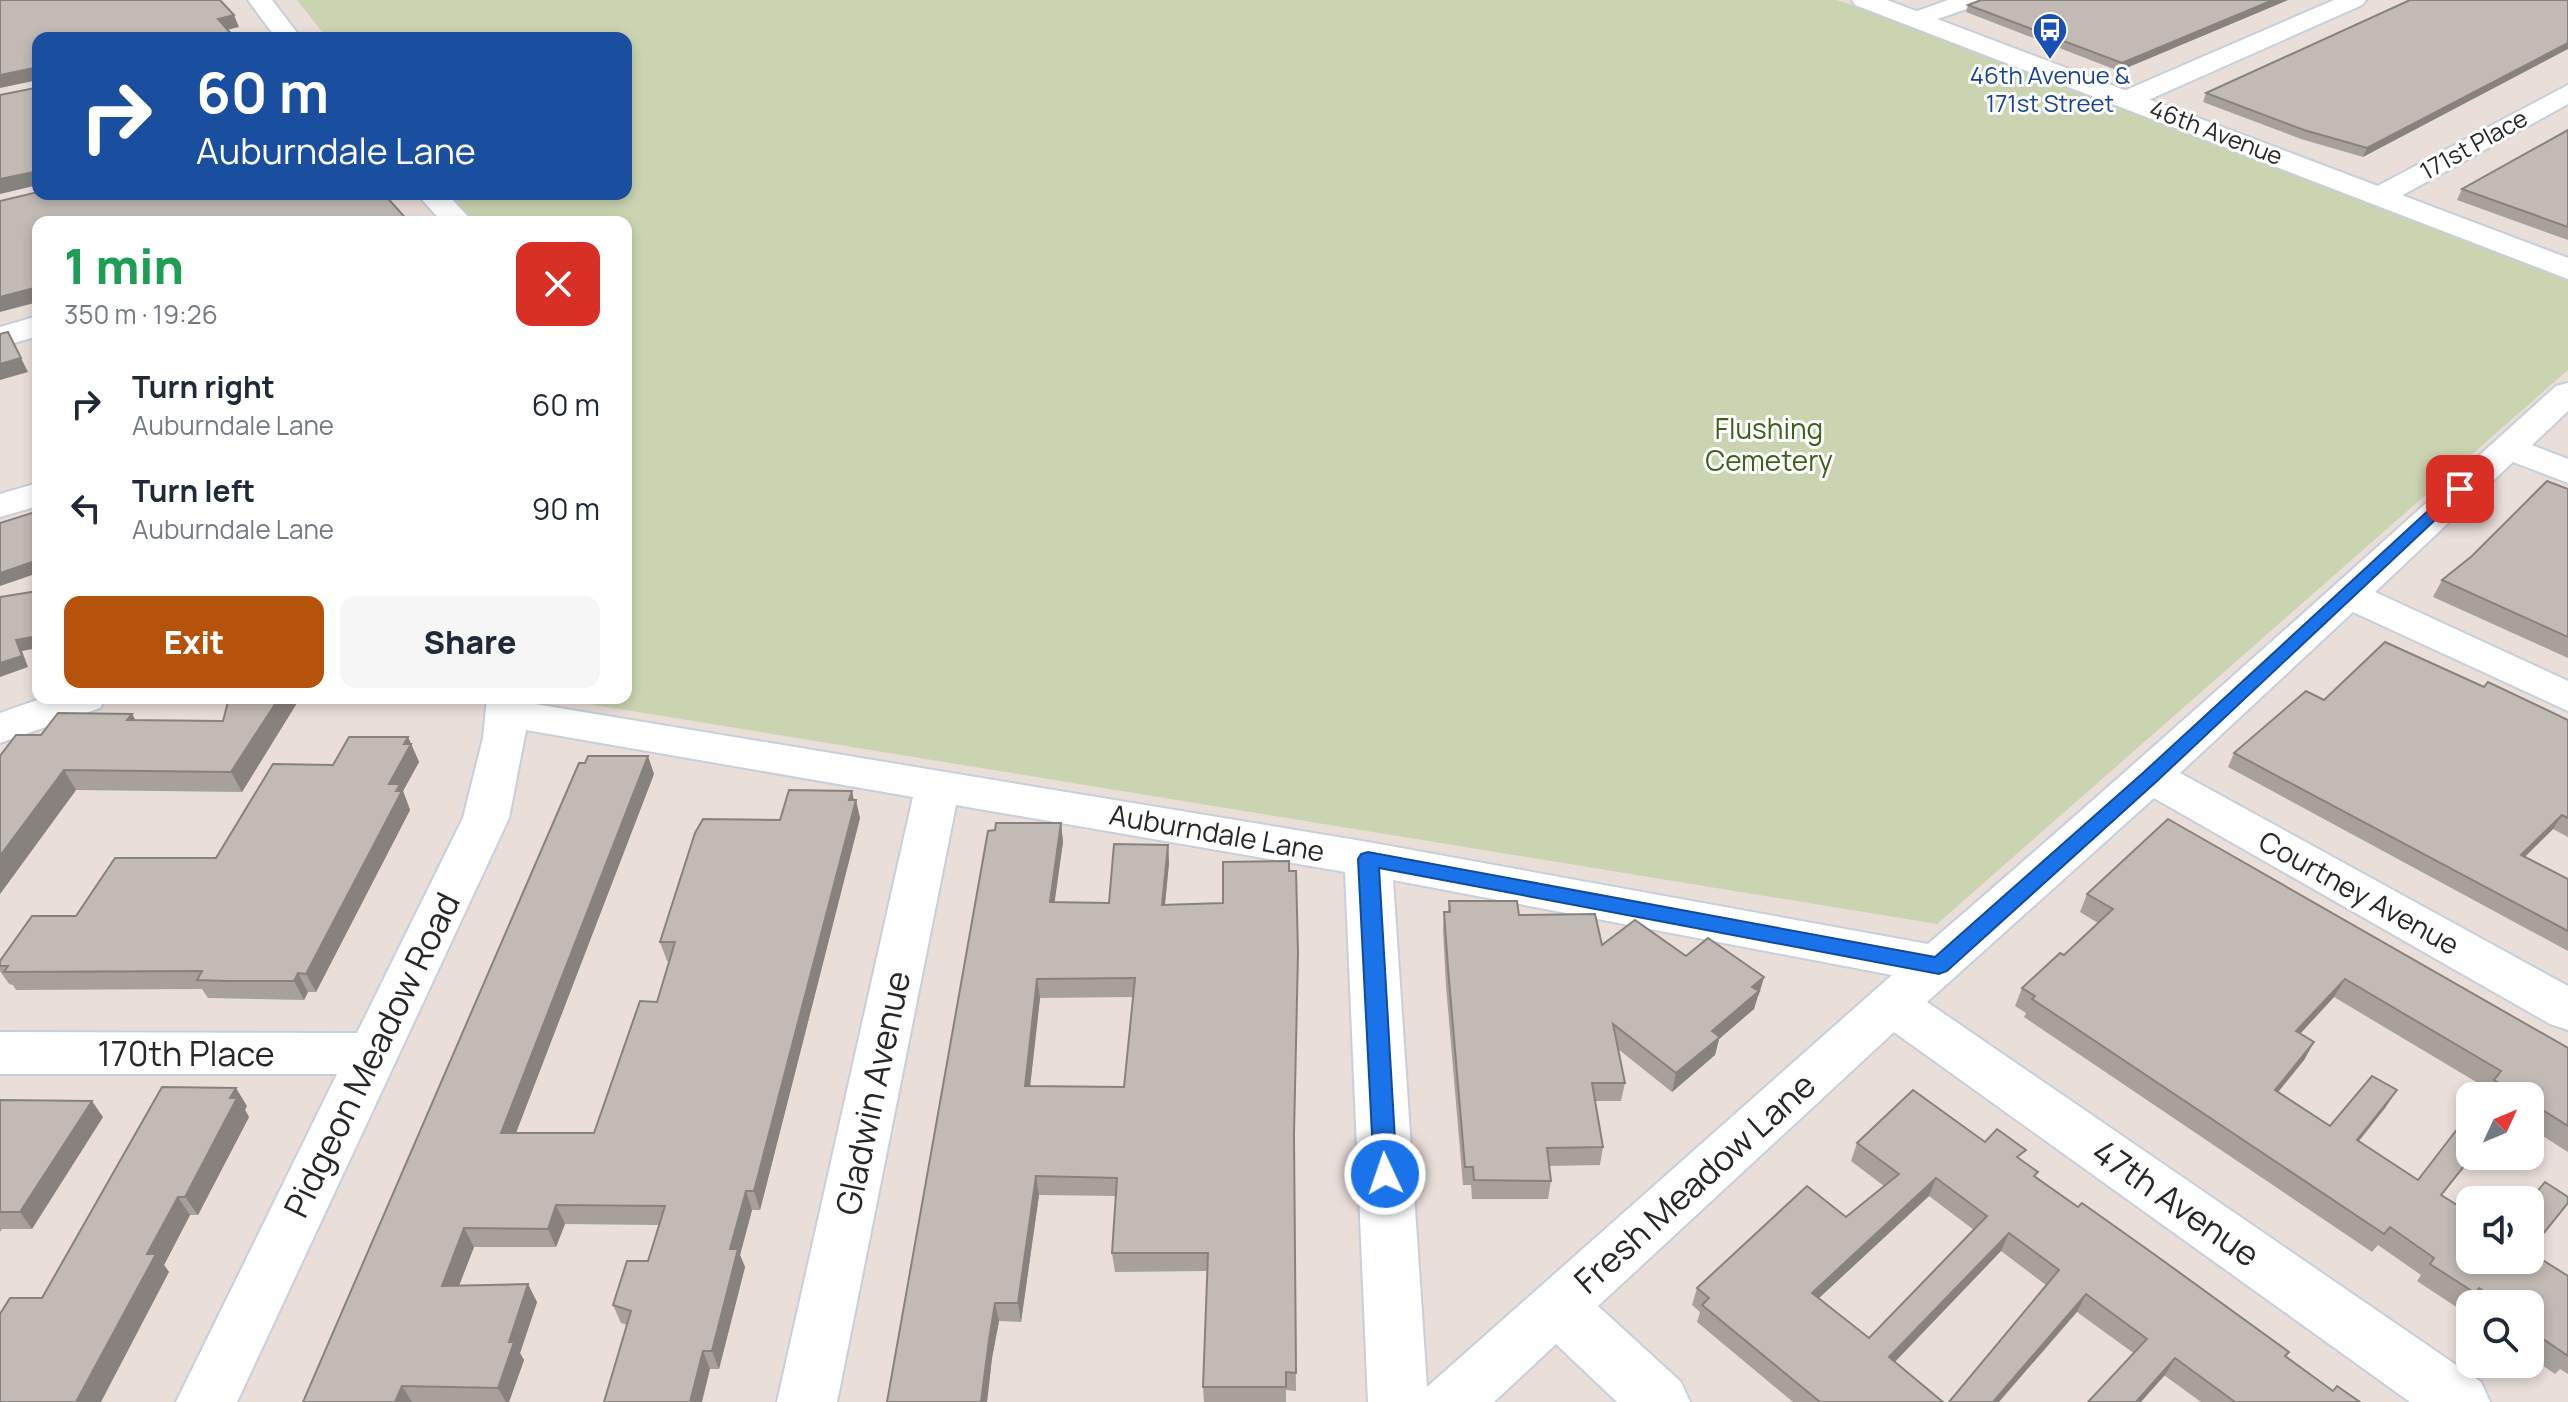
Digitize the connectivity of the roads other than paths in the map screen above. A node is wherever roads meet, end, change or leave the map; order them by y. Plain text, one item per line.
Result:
1 (260, 0) edge
2 (1864, 0) edge
3 (1970, 0) edge
4 (2354, 0) edge
5 (1917, 19) junction
6 (277, 32) edge
7 (2568, 93) edge
8 (2128, 99) junction
9 (2380, 196) junction
10 (2568, 269) edge
11 (32, 328) edge
12 (0, 337) edge
13 (2568, 393) edge
14 (2506, 447) junction
15 (2568, 472) edge
16 (32, 496) edge
17 (0, 506) edge
18 (2347, 594) junction
19 (2568, 697) edge
20 (69, 704) edge
21 (508, 706) edge
22 (0, 729) edge
23 (2150, 776) junction
24 (938, 785) junction
25 (1368, 859) junction
26 (1939, 965) junction
27 (1892, 1004) junction
28 (2568, 1010) edge
29 (0, 1053) edge
30 (372, 1054) junction
31 (1558, 1308) junction
32 (206, 1402) edge
33 (807, 1402) edge
34 (1398, 1402) edge
35 (1451, 1402) edge
36 (1660, 1402) edge
37 (2460, 1402) edge

1 - 6 street
2 - 5 street, 46th Avenue
3 - 5 street
4 - 8 street
5 - 8 street, 46th Avenue
7 - 9 street, 171st Place
8 - 9 street, 46th Avenue
9 - 10 street, 46th Avenue
11 - 12 street
13 - 14 street
14 - 15 street
14 - 18 street
16 - 17 street
18 - 19 street
18 - 23 street
20 - 22 street
21 - 24 street, Auburndale Lane
21 - 30 street, Pidgeon Meadow Road
23 - 26 street
23 - 28 street, Courtney Avenue
24 - 25 street, Auburndale Lane
24 - 33 street, Gladwin Avenue
25 - 26 street, Auburndale Lane
25 - 34 street
26 - 27 street, Fresh Meadow Lane
27 - 31 street, Fresh Meadow Lane
27 - 37 street, 47th Avenue
29 - 30 street, 170th Place
30 - 32 street, Pidgeon Meadow Road
31 - 35 street, Fresh Meadow Lane
31 - 36 street

